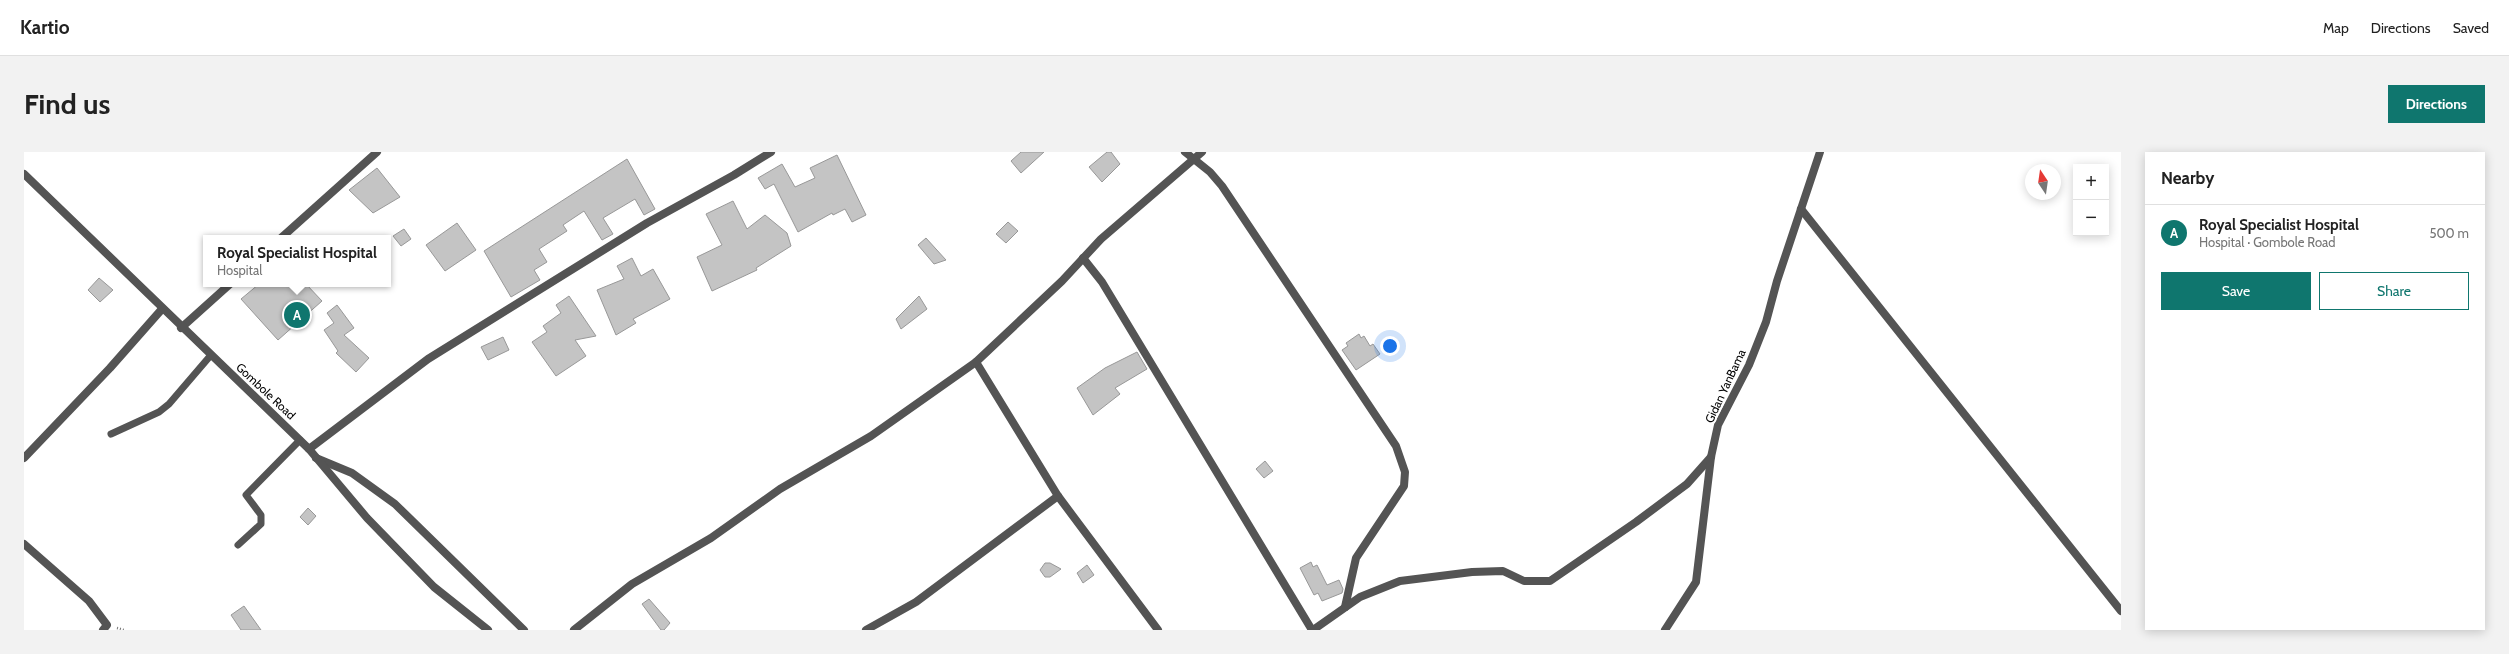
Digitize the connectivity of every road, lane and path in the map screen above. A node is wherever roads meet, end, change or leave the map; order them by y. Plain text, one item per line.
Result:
1 (376, 152) edge
2 (771, 152) edge
3 (1185, 152) edge
4 (1202, 152) edge
5 (1820, 152) edge
6 (1193, 160) junction
7 (24, 174) edge
8 (1801, 209) junction
9 (284, 235) edge
10 (1083, 258) junction
11 (227, 287) edge
12 (162, 309) junction
13 (181, 328) junction
14 (211, 355) junction
15 (976, 362) junction
16 (111, 434) dead end
17 (300, 440) junction
18 (309, 449) junction
19 (315, 457) junction
20 (1711, 457) junction
21 (24, 458) edge
22 (1058, 496) junction
23 (24, 544) edge
24 (238, 545) dead end
25 (1346, 607) junction
26 (2121, 611) edge
27 (103, 630) edge
28 (488, 630) edge
29 (524, 630) edge
30 (574, 630) edge
31 (866, 630) edge
32 (1158, 630) edge
33 (1312, 630) edge
34 (1665, 630) edge

1 - 9 street
2 - 18 street
3 - 6 street
4 - 6 street
5 - 8 street, Gidan YanBama
6 - 10 street
6 - 25 street
7 - 12 street, Gombole Road
8 - 20 street, Gidan YanBama
8 - 26 street
10 - 15 street
10 - 33 street
11 - 13 street
12 - 13 street, Gombole Road
12 - 21 street
13 - 14 street, Gombole Road
14 - 16 lane
14 - 17 street, Gombole Road
15 - 22 street
15 - 30 street
17 - 18 street, Gombole Road
17 - 24 lane
18 - 19 street, Gombole Road
19 - 28 street, Gombole Road
19 - 29 street
20 - 25 street
20 - 34 street, Gidan YanBama
22 - 31 street
22 - 32 street
23 - 27 street
25 - 33 street

